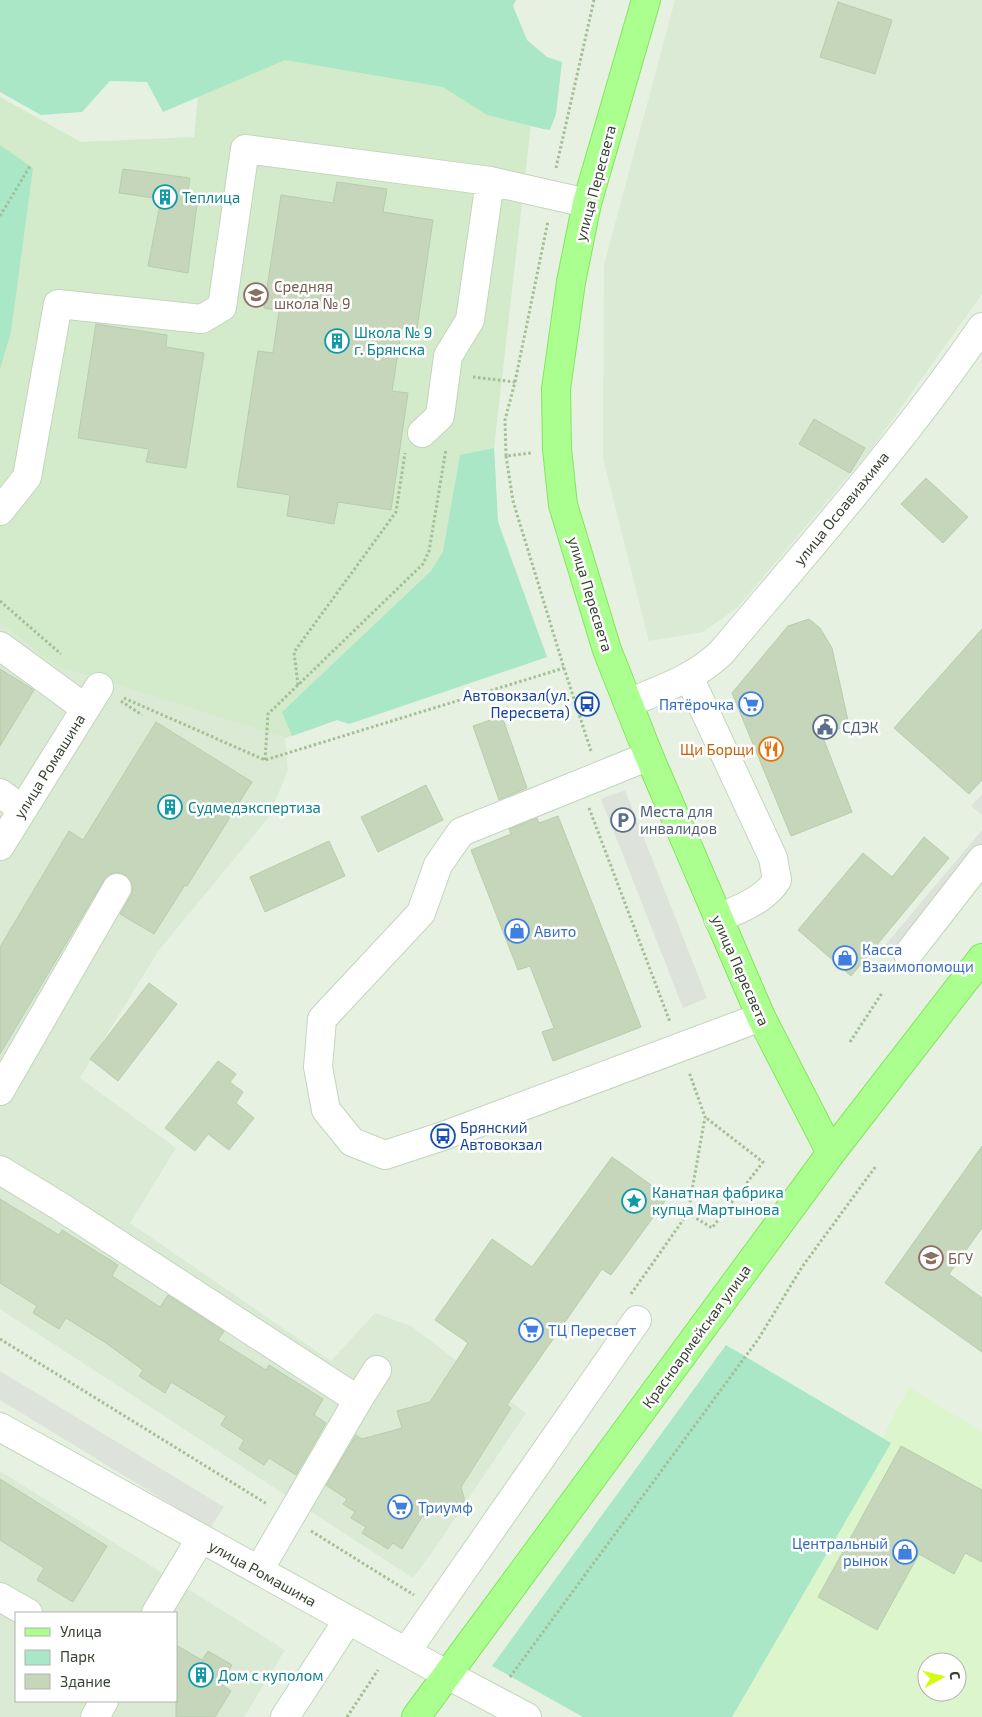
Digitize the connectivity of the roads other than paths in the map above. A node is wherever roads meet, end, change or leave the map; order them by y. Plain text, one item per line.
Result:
1 (646, 0) edge
2 (490, 181) junction
3 (588, 203) junction
4 (982, 327) edge
5 (414, 440) road end
6 (0, 512) edge
7 (0, 646) edge
8 (689, 677) junction
9 (628, 703) junction
10 (649, 756) junction
11 (0, 793) edge
12 (22, 809) junction
13 (0, 846) edge
14 (982, 859) edge
15 (117, 888) dead end
16 (718, 919) junction
17 (908, 954) dead end
18 (982, 958) edge
19 (761, 1017) junction
20 (0, 1091) edge
21 (831, 1153) junction
22 (0, 1170) edge
23 (634, 1308) road end
24 (377, 1370) dead end
25 (358, 1400) junction
26 (0, 1427) edge
27 (201, 1538) junction
28 (259, 1570) junction
29 (0, 1598) edge
30 (26, 1612) edge
31 (157, 1612) edge
32 (348, 1620) junction
33 (406, 1652) junction
34 (446, 1674) junction
35 (103, 1702) edge
36 (94, 1717) edge
37 (285, 1717) edge
38 (416, 1717) edge
39 (527, 1717) edge

1 - 3 main road, улица Пересвета
2 - 3 street
2 - 5 street
2 - 6 street
3 - 9 main road, улица Пересвета
4 - 8 street, улица Осоавиахима
7 - 12 street, улица Ромашина
8 - 9 street, улица Осоавиахима
8 - 16 street
9 - 10 main road, улица Пересвета
10 - 16 main road, улица Пересвета
10 - 19 street
11 - 12 street
12 - 13 street, улица Ромашина
14 - 17 street
15 - 20 street
16 - 19 main road, улица Пересвета
18 - 21 main road, Красноармейская улица
19 - 21 main road, улица Пересвета
21 - 34 main road, Красноармейская улица
22 - 25 street
23 - 33 street
24 - 25 street
25 - 28 street
26 - 27 street, улица Ромашина
27 - 28 street, улица Ромашина
27 - 31 street
28 - 32 street, улица Ромашина
29 - 30 street
32 - 33 street, улица Ромашина
32 - 37 street
33 - 34 street, улица Ромашина
34 - 38 main road, Красноармейская улица
34 - 39 street, улица Ромашина
35 - 36 street

